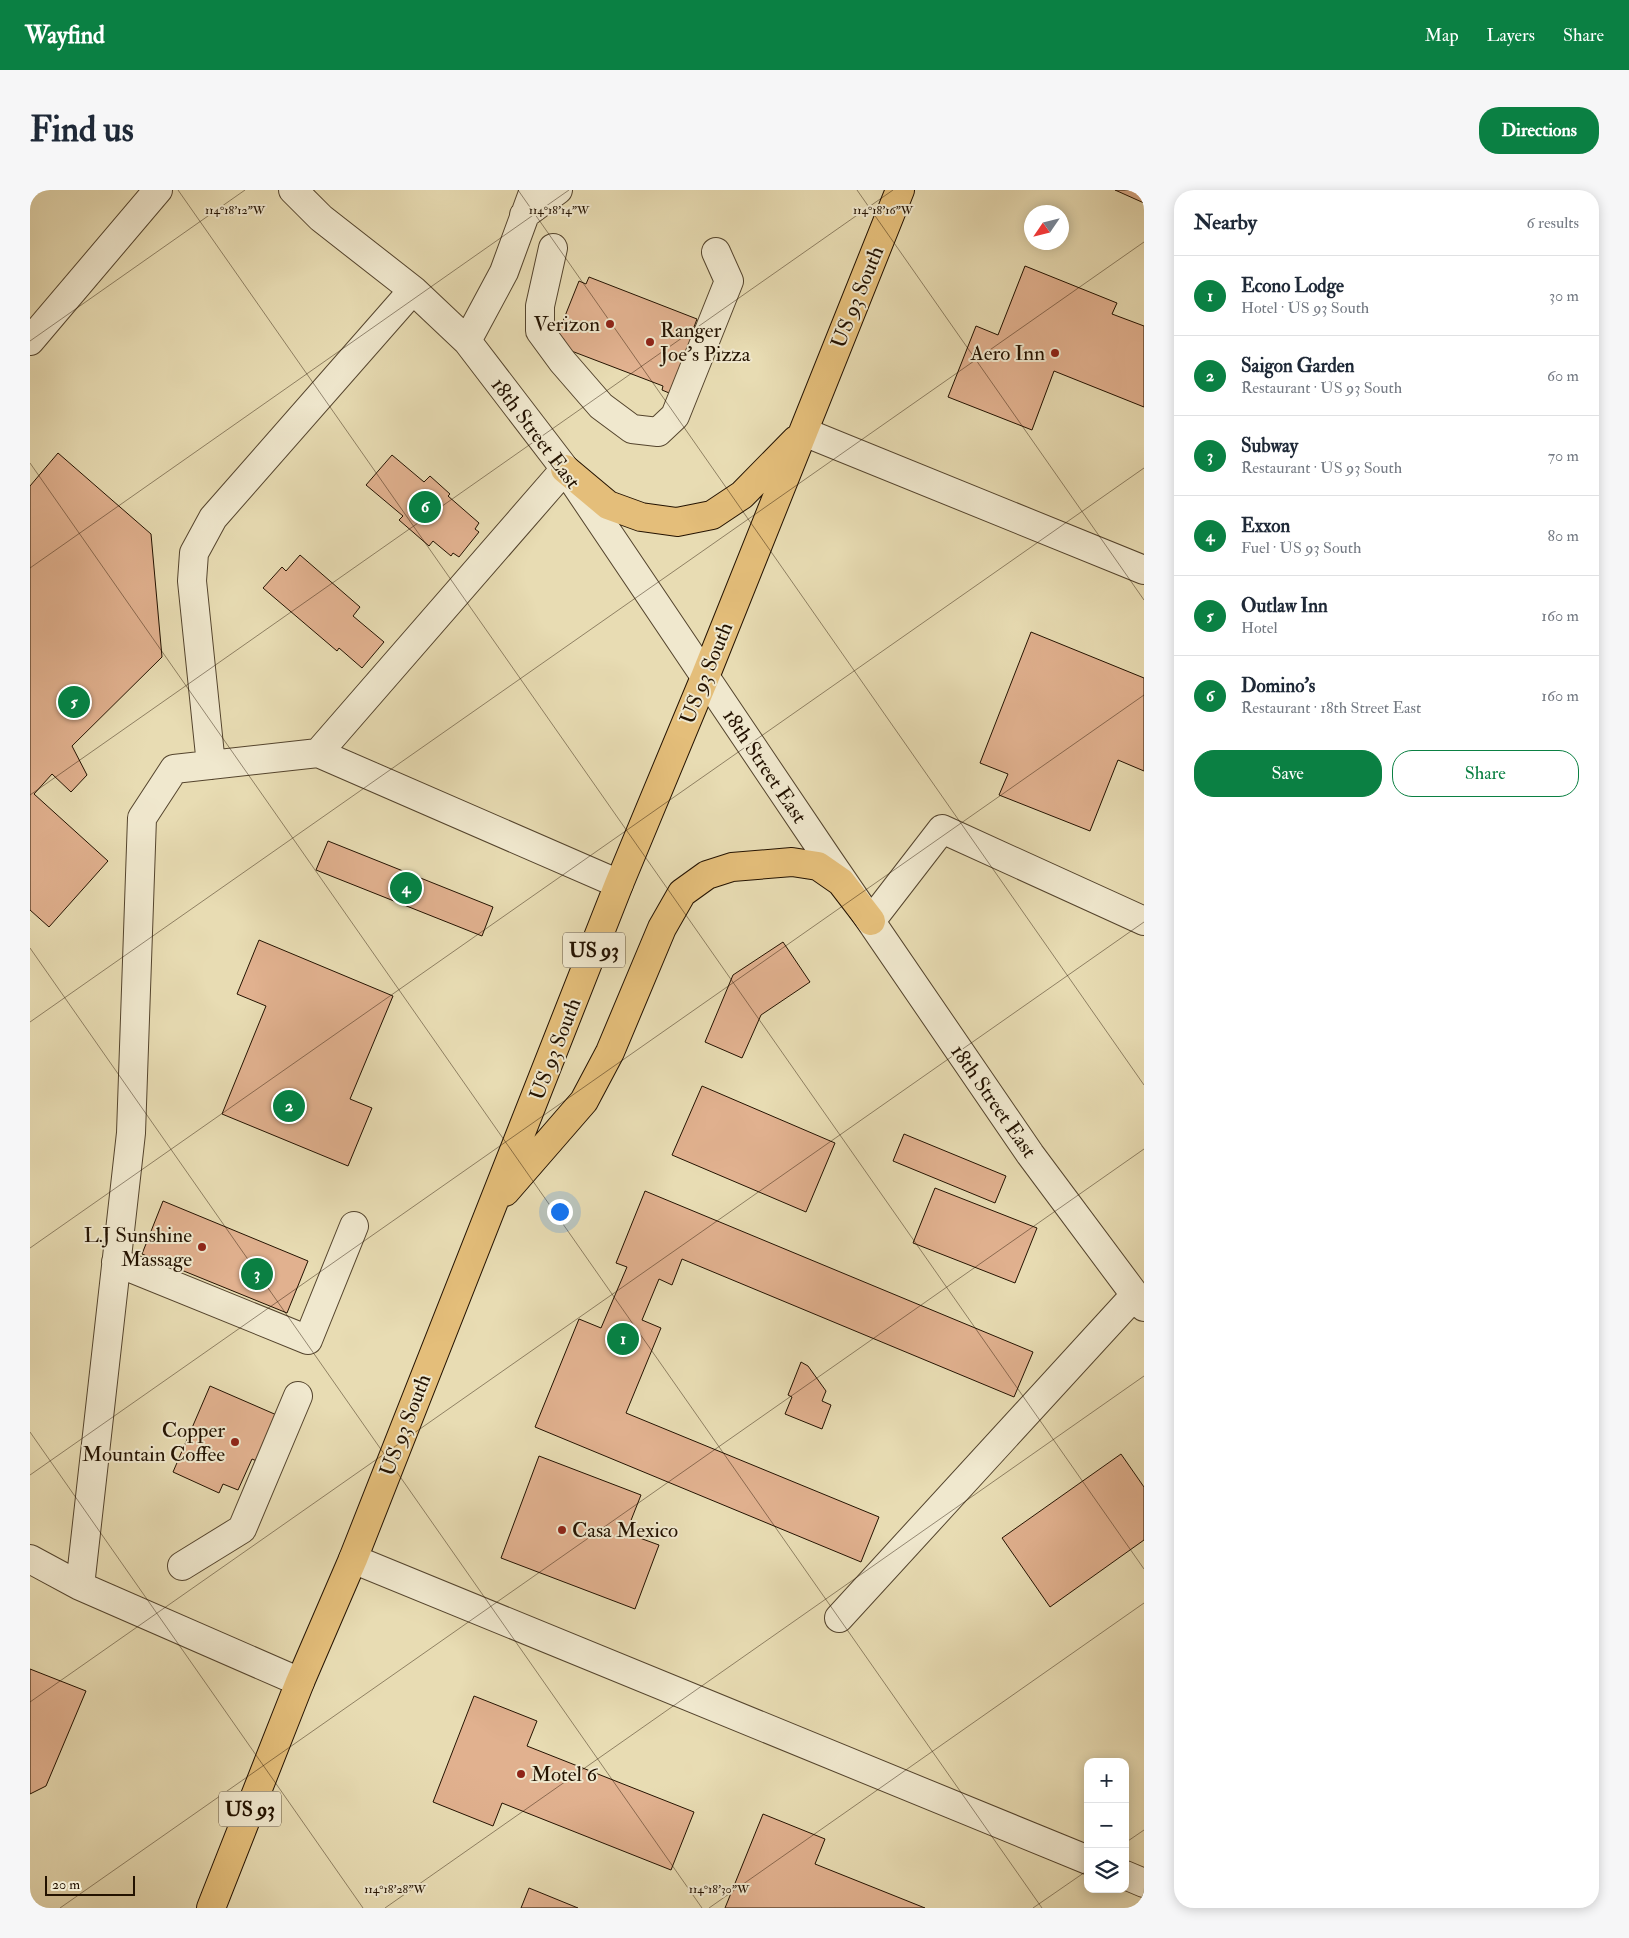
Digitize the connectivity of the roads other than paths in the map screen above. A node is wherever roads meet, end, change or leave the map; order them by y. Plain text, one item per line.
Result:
1 (158, 190) edge
2 (293, 190) edge
3 (534, 190) edge
4 (558, 190) edge
5 (900, 190) edge
6 (524, 215) junction
7 (553, 248) dead end
8 (716, 252) dead end
9 (413, 290) junction
10 (467, 341) junction
11 (30, 342) edge
12 (804, 432) junction
13 (565, 469) junction
14 (1144, 570) edge
15 (705, 677) junction
16 (318, 753) junction
17 (211, 765) junction
18 (619, 884) junction
19 (871, 921) junction
20 (1144, 922) edge
21 (491, 1208) junction
22 (354, 1226) dead end
23 (116, 1262) junction
24 (1140, 1301) edge
25 (298, 1396) dead end
26 (30, 1559) edge
27 (353, 1559) junction
28 (182, 1566) dead end
29 (80, 1586) junction
30 (839, 1618) dead end
31 (300, 1682) junction
32 (1084, 1858) edge
33 (1129, 1877) edge
34 (1144, 1883) edge
35 (211, 1908) edge

1 - 11 street
2 - 9 street, 18th Street East
3 - 6 street
4 - 6 street
5 - 12 main road, US 93 South / US 93
6 - 10 street
7 - 8 street
9 - 10 street, 18th Street East
9 - 17 street
10 - 13 street, 18th Street East
12 - 13 main road
12 - 14 street
12 - 15 main road, US 93 South / US 93
13 - 15 street, 18th Street East
13 - 16 street
15 - 18 main road, US 93 South / US 93
15 - 19 street, 18th Street East
16 - 17 street
16 - 18 street
17 - 23 street
18 - 21 main road, US 93 South / US 93
19 - 20 street
19 - 21 main road
19 - 24 street, 18th Street East
21 - 27 main road, US 93 South / US 93
22 - 23 street
23 - 29 street
24 - 30 street
25 - 28 street
26 - 29 street
27 - 31 main road, US 93 South / US 93
27 - 32 street
29 - 31 street
31 - 35 main road, US 93 South / US 93
33 - 34 street

